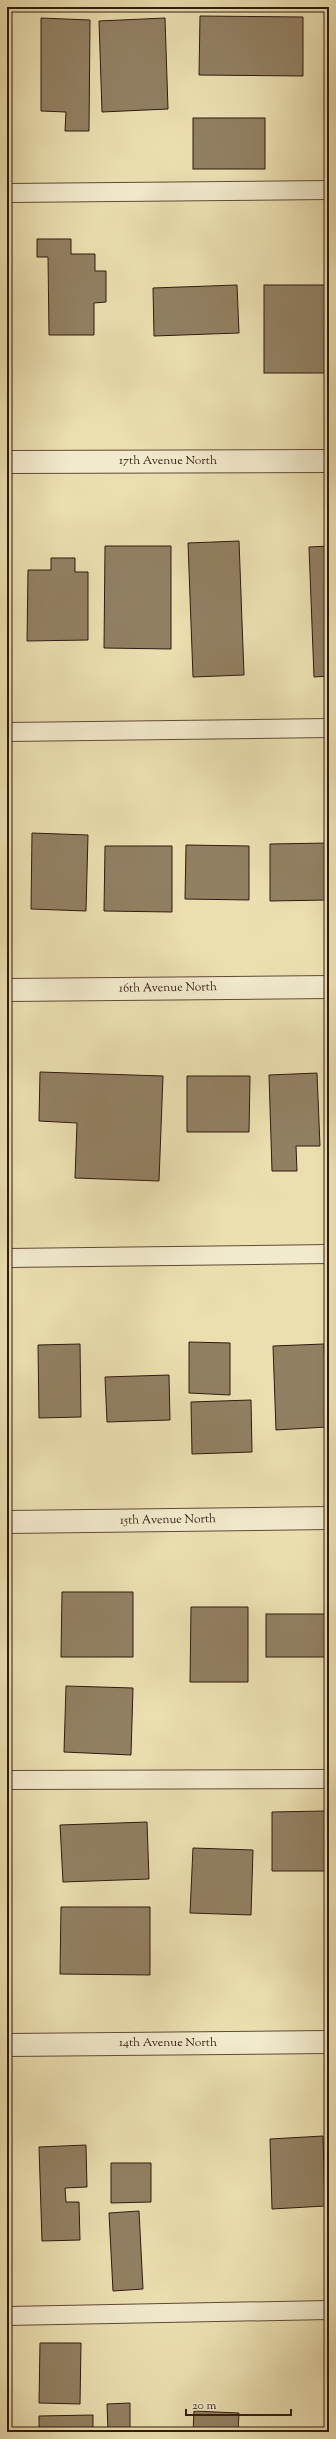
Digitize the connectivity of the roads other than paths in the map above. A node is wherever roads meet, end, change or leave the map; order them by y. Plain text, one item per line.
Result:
1 (329, 190) edge
2 (7, 193) edge
3 (329, 461) edge
4 (7, 462) edge
5 (329, 728) edge
6 (7, 732) edge
7 (329, 987) edge
8 (7, 990) edge
9 (329, 1254) edge
10 (7, 1258) edge
11 (329, 1518) edge
12 (7, 1522) edge
13 (329, 1779) edge
14 (7, 1780) edge
15 (329, 2042) edge
16 (7, 2045) edge
17 (329, 2310) edge
18 (7, 2316) edge

1 - 2 lane
3 - 4 street, 17th Avenue North
5 - 6 lane
7 - 8 street, 16th Avenue North
9 - 10 lane
11 - 12 street, 15th Avenue North
13 - 14 lane
15 - 16 street, 14th Avenue North
17 - 18 lane

